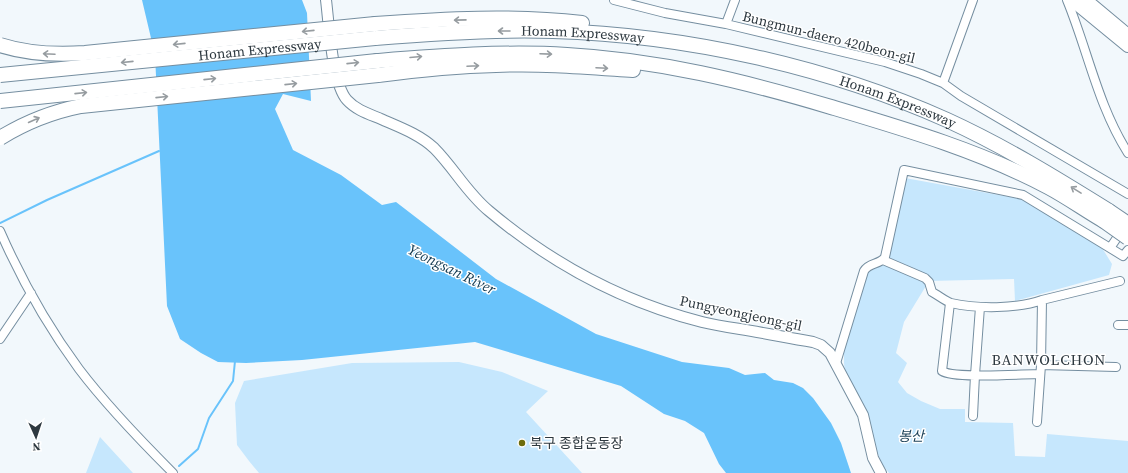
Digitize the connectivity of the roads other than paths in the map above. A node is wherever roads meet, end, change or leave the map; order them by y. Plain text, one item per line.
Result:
1 (326, 0) edge
2 (614, 0) edge
3 (735, 0) edge
4 (973, 0) edge
5 (1067, 0) edge
6 (1072, 0) edge
7 (1086, 0) edge
8 (726, 24) junction
9 (375, 31) junction
10 (1128, 35) edge
11 (0, 45) edge
12 (1128, 46) edge
13 (378, 68) junction
14 (0, 75) edge
15 (943, 83) junction
16 (0, 101) edge
17 (0, 138) edge
18 (1128, 153) edge
19 (1128, 194) edge
20 (1106, 216) junction
21 (1128, 223) edge
22 (0, 231) edge
23 (1128, 238) edge
24 (1110, 248) junction
25 (1126, 253) edge
26 (884, 260) junction
27 (1120, 281) dead end
28 (31, 293) junction
29 (1042, 300) junction
30 (950, 303) junction
31 (980, 307) junction
32 (1118, 324) dead end
33 (1128, 325) edge
34 (0, 339) edge
35 (836, 364) junction
36 (1041, 365) junction
37 (1116, 367) dead end
38 (1040, 374) junction
39 (975, 375) junction
40 (973, 416) dead end
41 (1037, 422) dead end
42 (173, 473) edge
43 (881, 473) edge

1 - 35 street, Pungyeongjeong-gil
2 - 8 street, Bungmun-daero 420beon-gil
3 - 8 street
4 - 15 street
5 - 18 street
6 - 12 main road
7 - 10 main road
8 - 15 street, Bungmun-daero 420beon-gil
9 -> 11 highway, bridge
9 -> 14 highway, Honam Expressway, bridge
20 -> 9 highway, Honam Expressway
16 -> 13 highway, Honam Expressway, bridge
17 -> 13 highway, bridge
13 -> 20 highway, Honam Expressway
15 - 19 street, Bungmun-daero 420beon-gil
20 - 21 highway, Honam Expressway, bridge
20 - 23 highway, Honam Expressway, bridge
21 - 24 street
22 - 28 street
24 - 25 street
24 - 26 street
26 - 30 street
26 - 35 street
27 - 29 street
28 - 34 street
28 - 42 street
29 - 31 street
29 - 36 street
30 - 31 street
30 - 39 street
31 - 39 street
32 - 33 street
35 - 43 street, Pungyeongjeong-gil
36 - 37 street
36 - 38 street
38 - 39 street
38 - 41 street
39 - 40 street

